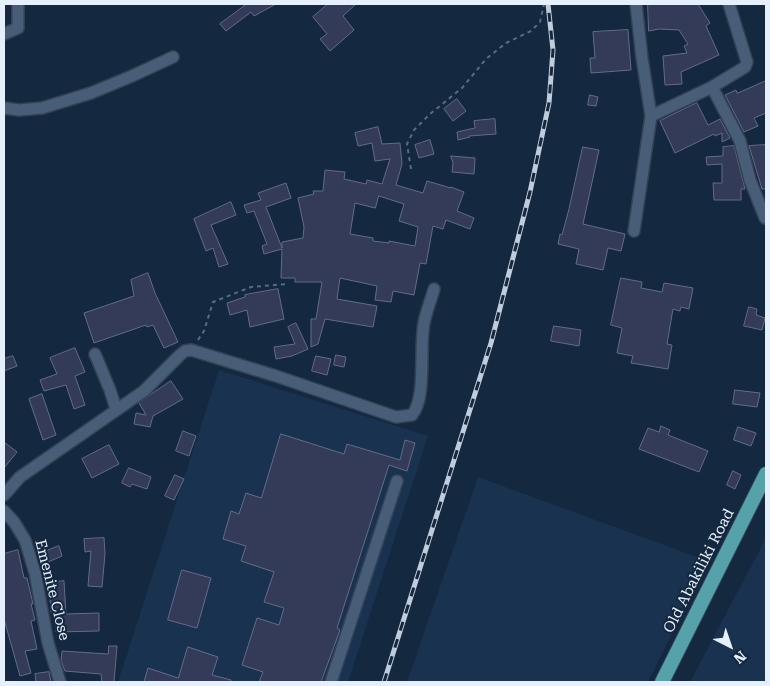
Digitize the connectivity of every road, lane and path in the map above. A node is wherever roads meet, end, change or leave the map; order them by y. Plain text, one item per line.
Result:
1 (18, 4) edge
2 (544, 4) edge
3 (636, 4) edge
4 (729, 4) edge
5 (4, 34) edge
6 (173, 57) dead end
7 (712, 87) junction
8 (4, 108) edge
9 (651, 116) junction
10 (411, 169) dead end
11 (765, 218) edge
12 (634, 231) dead end
13 (287, 284) dead end
14 (434, 290) dead end
15 (191, 350) junction
16 (95, 354) dead end
17 (116, 410) junction
18 (766, 474) edge
19 (397, 481) dead end
20 (4, 495) edge
21 (4, 511) edge
22 (60, 682) edge
23 (331, 682) edge
24 (662, 682) edge

1 - 5 street
2 - 10 path
3 - 9 street
4 - 7 street
6 - 8 street
7 - 9 street
7 - 11 street
9 - 12 street
13 - 15 path
14 - 15 street
15 - 17 street
16 - 17 street
17 - 20 street
18 - 24 main road, Old Abakiliki Road
19 - 23 street
21 - 22 street, Emenite Close

